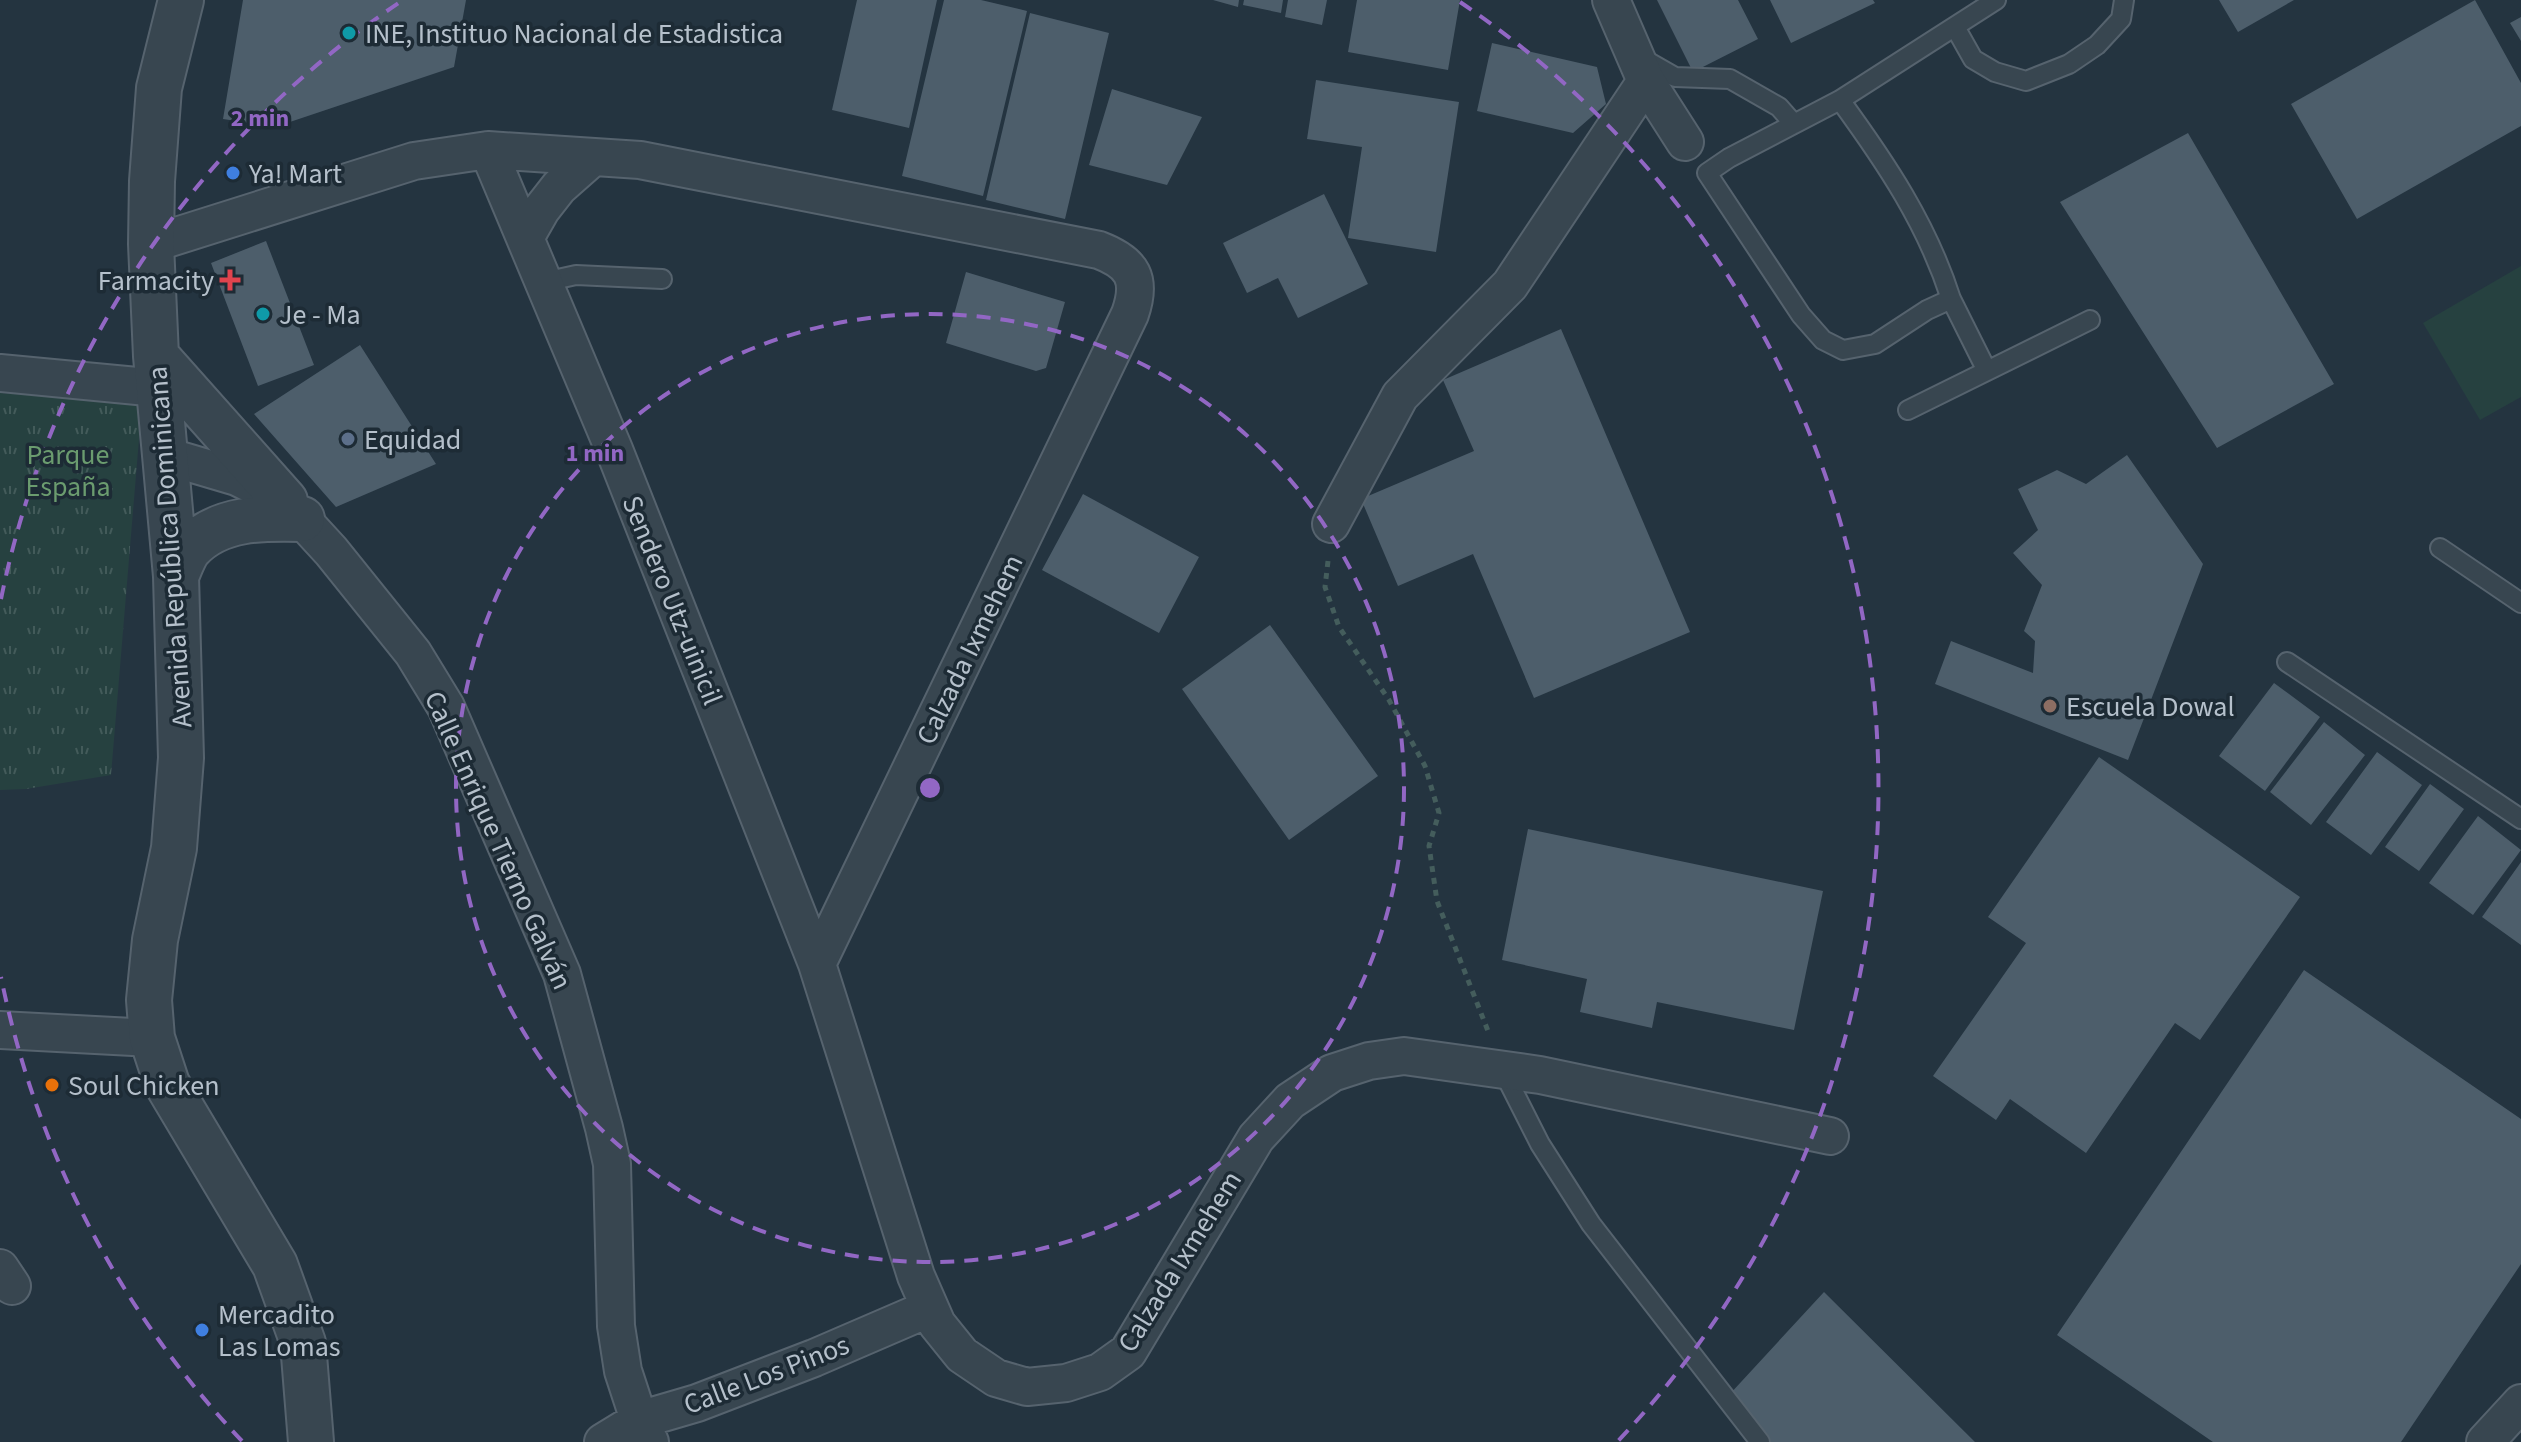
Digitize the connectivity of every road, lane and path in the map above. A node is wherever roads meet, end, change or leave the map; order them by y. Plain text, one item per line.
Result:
1 (181, 0) edge
2 (1611, 0) edge
3 (1996, 0) edge
4 (2124, 0) edge
5 (1955, 27) junction
6 (1640, 67) junction
7 (1840, 100) junction
8 (1794, 124) junction
9 (488, 150) junction
10 (593, 157) junction
11 (1696, 158) junction
12 (525, 238) junction
13 (151, 244) junction
14 (662, 279) dead end
15 (544, 282) junction
16 (1951, 299) junction
17 (2090, 320) dead end
18 (1987, 371) junction
19 (157, 372) junction
20 (0, 373) edge
21 (1908, 410) dead end
22 (166, 456) junction
23 (294, 510) junction
24 (1331, 524) joint
25 (2440, 548) dead end
26 (176, 576) junction
27 (2521, 603) edge
28 (2287, 662) dead end
29 (2521, 819) edge
30 (817, 964) junction
31 (0, 1030) edge
32 (152, 1038) junction
33 (1503, 1071) junction
34 (1830, 1136) dead end
35 (930, 1308) junction
36 (2521, 1403) edge
37 (644, 1431) edge
38 (311, 1442) edge
39 (603, 1442) edge
40 (1760, 1442) edge
41 (2485, 1442) edge

1 - 13 street, Avenida República Dominicana
2 - 6 street
3 - 5 lane
4 - 5 lane
5 - 7 lane
6 - 8 lane
6 - 11 street
6 - 24 street
7 - 8 lane
7 - 16 lane
8 - 11 lane
9 - 10 street, Calzada Ixmehem
9 - 12 street, Sendero Utz-uinicil
9 - 13 street, Calzada Ixmehem
10 - 12 street
10 - 30 street, Calzada Ixmehem
11 - 16 lane
12 - 15 street, Sendero Utz-uinicil
13 - 19 street, Avenida República Dominicana
14 - 15 lane
15 - 30 street, Sendero Utz-uinicil
16 - 18 lane
17 - 18 lane
18 - 21 lane
19 - 20 street
19 - 22 street, Avenida República Dominicana
19 - 23 street
22 - 23 street, Calle Enrique Tierno Galván
22 - 26 street, Avenida República Dominicana
23 - 26 street
23 - 37 street, Calle Enrique Tierno Galván
24 - 33 path
25 - 27 lane
26 - 32 street, Avenida República Dominicana
28 - 29 lane
30 - 35 street, Calzada Ixmehem
31 - 32 street
32 - 38 street, Avenida República Dominicana
33 - 34 street, Calzada Ixmehem
33 - 35 street, Calzada Ixmehem
33 - 40 lane
35 - 37 street, Calle Los Pinos
36 - 41 street
37 - 39 street, Calle Los Pinos

